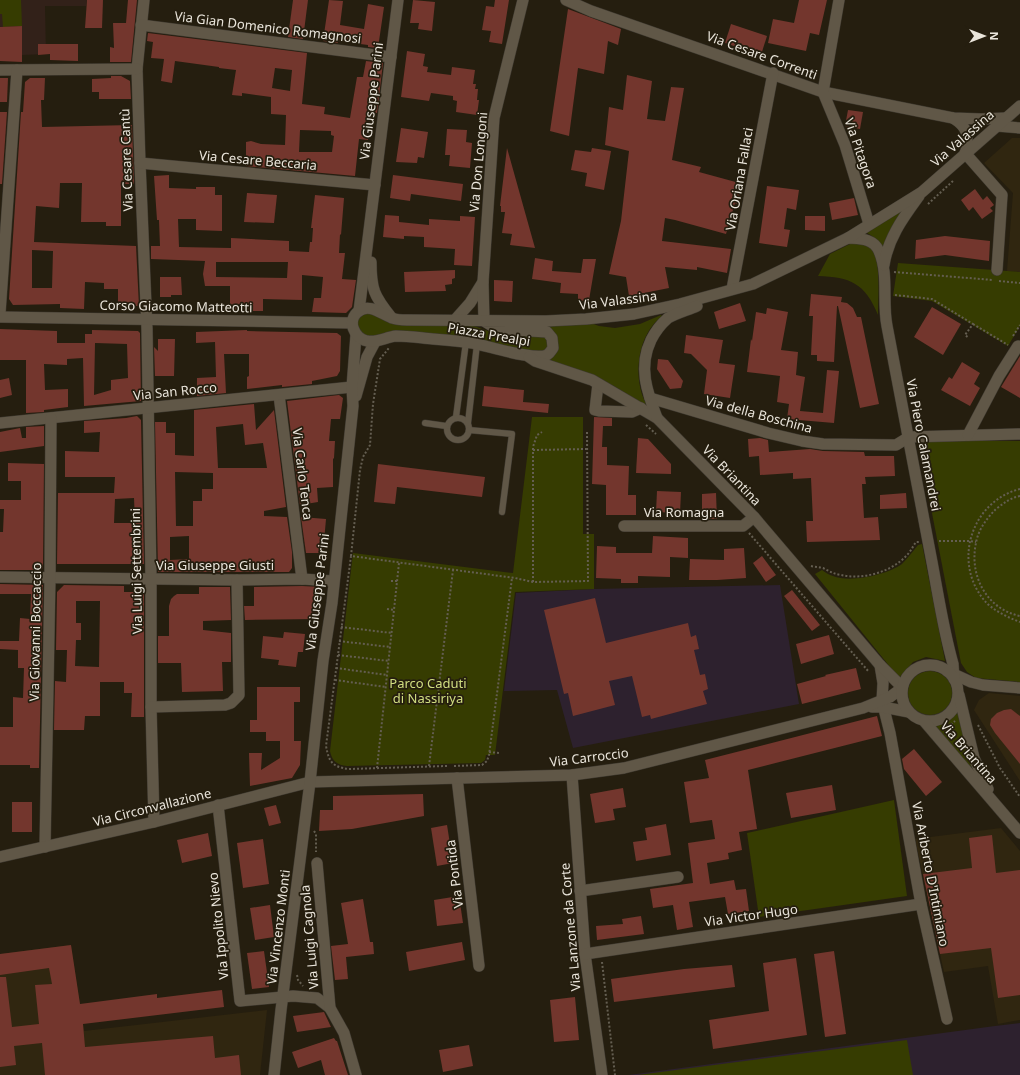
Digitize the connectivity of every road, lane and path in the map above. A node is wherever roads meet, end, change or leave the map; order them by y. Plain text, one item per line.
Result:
1 (144, 0) edge
2 (398, 0) edge
3 (523, 0) edge
4 (566, 0) edge
5 (839, 0) edge
6 (141, 26) junction
7 (390, 57) junction
8 (0, 70) edge
9 (17, 70) junction
10 (137, 70) junction
11 (773, 73) junction
12 (823, 92) junction
13 (1020, 106) edge
14 (953, 118) junction
15 (1006, 118) junction
16 (997, 126) junction
17 (1020, 128) edge
18 (965, 153) junction
19 (140, 163) junction
20 (956, 178) dead end
21 (375, 185) junction
22 (922, 192) junction
23 (928, 204) dead end
24 (372, 205) junction
25 (869, 224) junction
26 (848, 238) junction
27 (887, 270) junction
28 (996, 270) dead end
29 (483, 282) junction
30 (1020, 283) edge
31 (753, 284) junction
32 (732, 289) junction
33 (891, 294) dead end
34 (359, 310) junction
35 (0, 313) edge
36 (0, 317) edge
37 (390, 317) junction
38 (147, 320) junction
39 (454, 321) junction
40 (484, 321) junction
41 (352, 323) junction
42 (973, 324) junction
43 (1020, 325) edge
44 (356, 335) junction
45 (969, 338) dead end
46 (375, 342) junction
47 (466, 342) junction
48 (1013, 343) junction
49 (477, 344) junction
50 (391, 347) dead end
51 (525, 355) junction
52 (598, 384) junction
53 (352, 387) junction
54 (279, 395) junction
55 (650, 398) junction
56 (353, 406) junction
57 (148, 408) junction
58 (637, 410) junction
59 (456, 417) junction
60 (51, 418) junction
61 (657, 418) junction
62 (0, 423) edge
63 (425, 423) dead end
64 (468, 423) junction
65 (446, 426) junction
66 (469, 430) junction
67 (542, 432) dead end
68 (587, 432) dead end
69 (1020, 434) edge
70 (968, 435) junction
71 (909, 436) junction
72 (660, 438) dead end
73 (533, 450) junction
74 (587, 450) junction
75 (1020, 489) edge
76 (1020, 496) edge
77 (502, 512) dead end
78 (754, 517) junction
79 (624, 526) dead end
80 (743, 526) junction
81 (970, 541) junction
82 (928, 542) junction
83 (976, 542) junction
84 (351, 556) junction
85 (399, 563) junction
86 (453, 570) junction
87 (800, 572) junction
88 (0, 577) edge
89 (50, 578) junction
90 (512, 578) junction
91 (151, 579) junction
92 (302, 579) junction
93 (237, 580) junction
94 (333, 581) junction
95 (391, 581) dead end
96 (397, 581) junction
97 (533, 582) junction
98 (388, 609) dead end
99 (394, 610) junction
100 (1020, 616) edge
101 (1020, 622) edge
102 (341, 627) junction
103 (392, 633) junction
104 (340, 641) junction
105 (390, 647) junction
106 (338, 655) junction
107 (389, 661) junction
108 (880, 665) junction
109 (336, 668) junction
110 (387, 675) junction
111 (952, 675) junction
112 (335, 680) junction
113 (386, 687) junction
114 (902, 688) junction
115 (1020, 688) edge
116 (958, 692) junction
117 (882, 704) junction
118 (151, 708) junction
119 (903, 711) junction
120 (924, 721) junction
121 (890, 733) junction
122 (489, 752) junction
123 (499, 753) dead end
124 (429, 766) junction
125 (377, 768) junction
126 (572, 775) junction
127 (457, 778) junction
128 (310, 782) junction
129 (994, 802) junction
130 (218, 805) junction
131 (154, 822) junction
132 (1020, 833) edge
133 (312, 843) dead end
134 (45, 847) junction
135 (0, 857) edge
136 (316, 863) joint
137 (678, 877) dead end
138 (580, 891) junction
139 (921, 904) junction
140 (601, 951) junction
141 (585, 954) junction
142 (479, 966) dead end
143 (297, 975) dead end
144 (304, 987) dead end
145 (283, 997) junction
146 (330, 1008) junction
147 (947, 1019) dead end
148 (274, 1075) edge
149 (356, 1075) edge
150 (602, 1075) edge
151 (615, 1075) edge

1 - 6 street, Via Cesare Cantù
2 - 7 street, Via Giuseppe Parini
3 - 29 street, Via Don Longoni
4 - 11 street, Via Cesare Correnti
5 - 12 street
6 - 7 street, Via Gian Domenico Romagnosi
6 - 10 street, Via Cesare Cantù
7 - 21 street, Via Giuseppe Parini
8 - 9 street
9 - 10 street
9 - 35 street
10 - 19 street, Via Cesare Cantù
11 - 12 street, Via Cesare Correnti
11 - 32 street, Via Oriana Fallaci
12 - 14 street, Via Cesare Correnti
12 - 25 street, Via Pitagora
13 - 15 street, Via Valassina
14 - 15 street, Via Cesare Correnti
14 - 18 street
15 - 16 street, Via Valassina
16 - 17 street
16 - 18 street, Via Valassina
18 - 22 street, Via Valassina
18 - 28 street
19 - 21 street, Via Cesare Beccaria
19 - 38 street, Via Cesare Cantù
20 - 23 path
21 - 24 street, Via Giuseppe Parini
22 - 25 street, Via Valassina
22 - 27 street, Via Valassina
24 - 34 street, Via Giuseppe Parini
24 - 37 street, Via Giuseppe Parini
25 - 26 street, Via Valassina
26 - 27 street, Via Piero Calamandrei
26 - 31 street, Via Valassina
27 - 30 path
27 - 71 street, Via Piero Calamandrei
29 - 39 street, Via Don Longoni
29 - 40 street, Via Don Longoni
31 - 32 street, Via Valassina
31 - 55 street, Via Valassina
32 - 40 street, Via Valassina
33 - 42 path
34 - 37 street, Piazza Prealpi
34 - 41 street
36 - 38 street, Corso Giacomo Matteotti
37 - 39 street, Piazza Prealpi
38 - 41 street, Corso Giacomo Matteotti
38 - 57 street, Via Luigi Settembrini
39 - 40 street, Piazza Prealpi
40 - 51 street, Piazza Prealpi
41 - 44 street
42 - 45 path
42 - 48 path
43 - 48 path
44 - 46 street
44 - 53 street, Via Giuseppe Parini
46 - 47 street, Piazza Prealpi
46 - 56 street, Via Giuseppe Parini
47 - 49 street, Piazza Prealpi
47 - 59 lane
48 - 70 street
49 - 51 street, Piazza Prealpi
49 - 64 lane
50 - 84 path
51 - 52 street, Via Briantina
52 - 58 street, Via Briantina
52 - 58 street
53 - 54 street, Via San Rocco
53 - 56 street, Via Giuseppe Parini
54 - 57 street, Via San Rocco
54 - 92 street, Via Carlo Tenca
55 - 61 street, Via Valassina
55 - 71 street, Via della Boschina
56 - 94 street, Via Giuseppe Parini
57 - 60 street, Via San Rocco
57 - 91 street, Via Luigi Settembrini
58 - 61 street, Via Briantina
58 - 72 path
59 - 64 lane
59 - 65 lane
60 - 62 street, Via San Rocco
60 - 89 street, Via Giovanni Boccaccio
61 - 78 street, Via Briantina
63 - 65 lane
64 - 66 lane
65 - 66 lane
66 - 77 lane
67 - 73 path
68 - 74 path
69 - 70 street
70 - 71 street
71 - 82 street, Via Piero Calamandrei
73 - 74 path
73 - 97 path
74 - 97 path
75 - 81 path
76 - 83 path
78 - 80 street
78 - 87 street, Via Briantina
79 - 80 street, Via Romagna
80 - 87 path
81 - 82 path
81 - 83 path
81 - 101 path
82 - 87 path
82 - 111 street, Via Piero Calamandrei
83 - 100 path
84 - 85 path
84 - 102 path
85 - 86 path
85 - 96 path
86 - 90 path
86 - 124 path
87 - 108 street, Via Briantina
88 - 89 street, Via Giuseppe Giusti
89 - 91 street, Via Giuseppe Giusti
89 - 134 street, Via Giovanni Boccaccio
90 - 97 path
90 - 122 path
91 - 93 street, Via Giuseppe Giusti
91 - 118 street, Via Luigi Settembrini
92 - 93 street, Via Giuseppe Giusti
92 - 94 street, Via Giuseppe Giusti
93 - 118 street
94 - 128 street, Via Giuseppe Parini
95 - 96 path
96 - 99 path
98 - 99 path
99 - 103 path
102 - 103 path
102 - 104 path
103 - 105 path
104 - 105 path
104 - 106 path
105 - 107 path
106 - 107 path
106 - 109 path
107 - 110 path
108 - 114 street, Via Briantina
108 - 117 street
109 - 110 path
109 - 112 path
110 - 113 path
111 - 114 street
111 - 115 street
111 - 116 street
112 - 113 path
112 - 125 path
113 - 125 path
114 - 117 street, Via Carroccio
114 - 119 street
116 - 120 street
116 - 129 street, Via Briantina
117 - 119 street
117 - 121 street, Via Ariberto D'Intimiano
117 - 126 street, Via Carroccio
118 - 131 street, Via Luigi Settembrini
119 - 120 street
119 - 121 street, Via Ariberto D'Intimiano
120 - 129 street, Via Briantina
121 - 139 street, Via Ariberto D'Intimiano
122 - 123 path
122 - 124 path
124 - 125 path
126 - 127 street, Via Carroccio
126 - 138 street, Via Lanzone da Corte
127 - 128 street, Via Carroccio
127 - 142 street, Via Pontida
128 - 130 street, Via Circonvallazione
128 - 145 street, Via Vincenzo Monti
129 - 132 street, Via Briantina
130 - 131 street, Via Circonvallazione
130 - 145 street, Via Ippolito Nievo
131 - 134 street, Via Circonvallazione
133 - 136 path
134 - 135 street, Via Circonvallazione
136 - 146 street, Via Luigi Cagnola
137 - 138 street
138 - 141 street, Via Lanzone da Corte
139 - 140 street, Via Victor Hugo
139 - 147 street, Via Ariberto D'Intimiano
140 - 141 street, Via Victor Hugo
140 - 151 path
141 - 150 street, Via Lanzone da Corte
143 - 144 path
145 - 146 street, Via Luigi Cagnola
145 - 148 street, Via Vincenzo Monti
146 - 149 street, Via Luigi Cagnola

